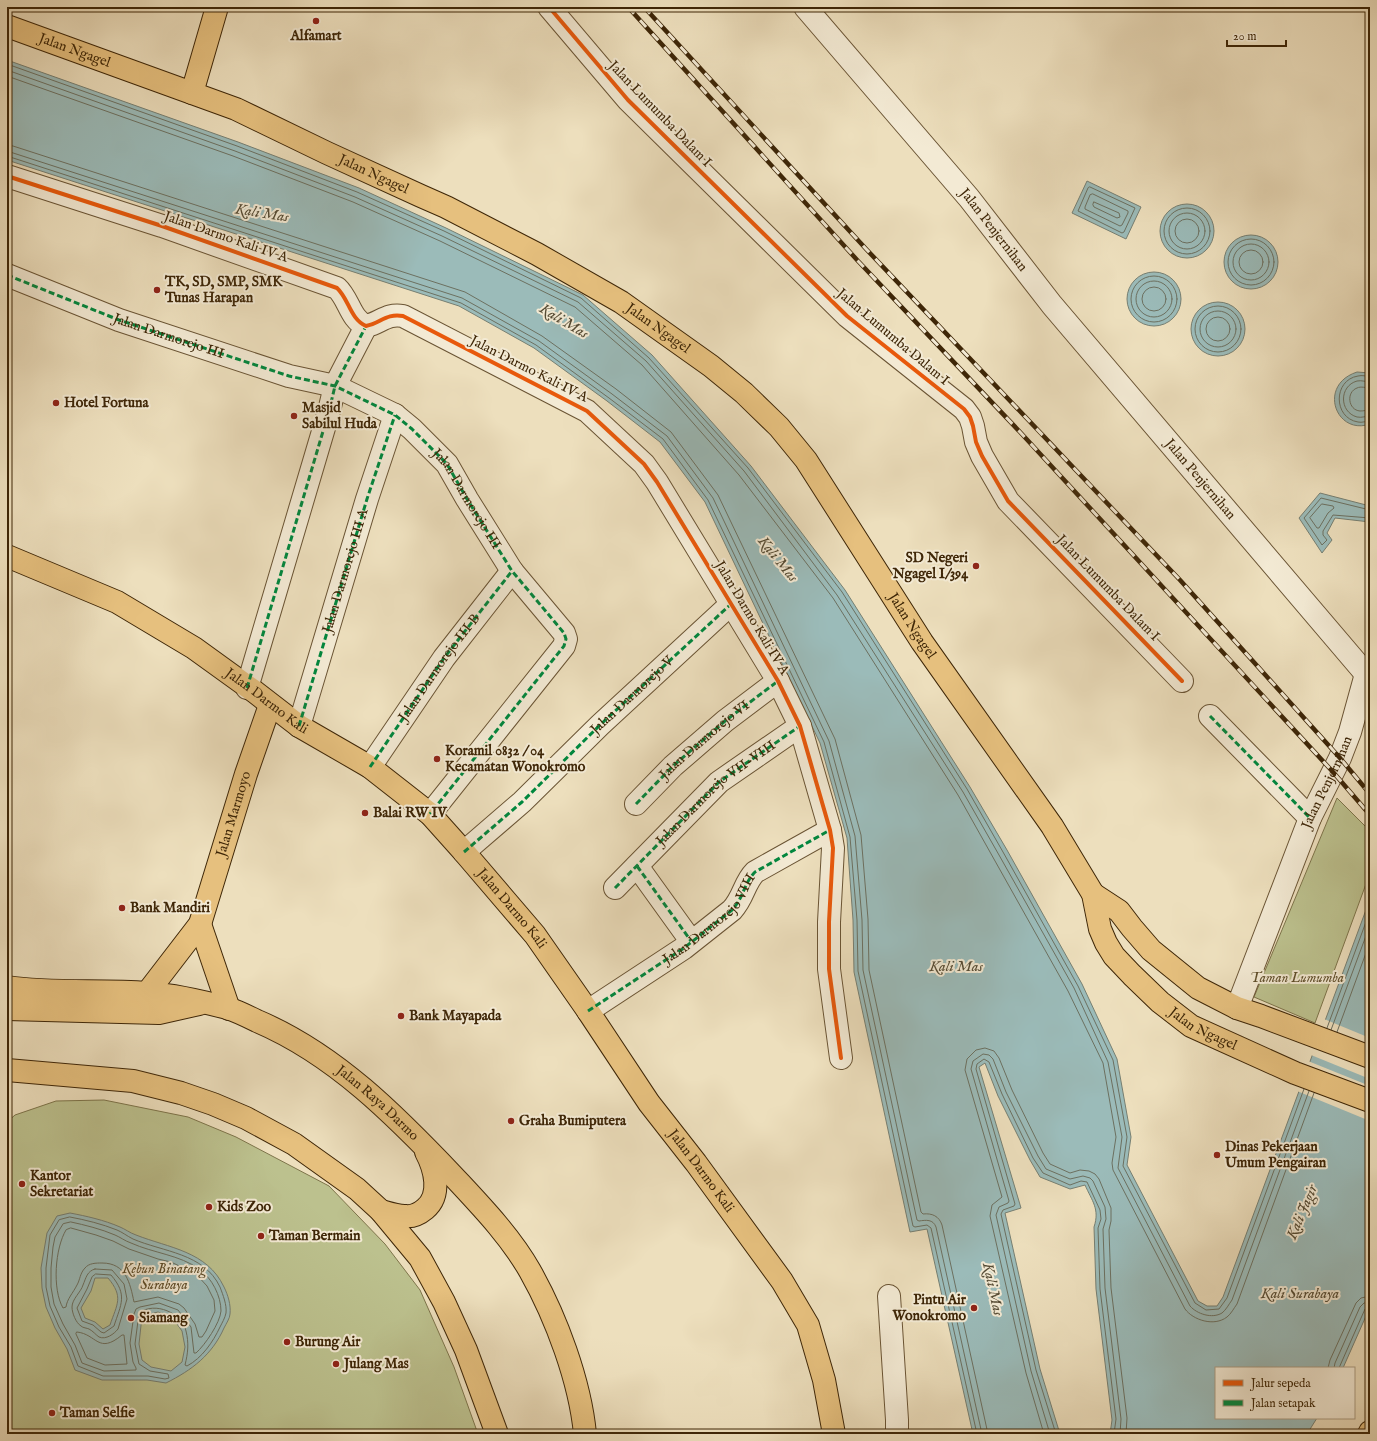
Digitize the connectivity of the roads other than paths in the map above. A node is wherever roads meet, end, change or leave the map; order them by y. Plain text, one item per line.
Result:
1 (217, 7) edge
2 (549, 7) edge
3 (805, 7) edge
4 (7, 26) edge
5 (192, 93) junction
6 (7, 176) edge
7 (7, 274) edge
8 (366, 326) junction
9 (335, 386) junction
10 (395, 415) junction
11 (7, 556) edge
12 (512, 571) junction
13 (731, 604) junction
14 (1368, 675) edge
15 (778, 681) junction
16 (1182, 681) dead end
17 (247, 688) junction
18 (270, 704) junction
19 (1210, 716) dead end
20 (299, 726) junction
21 (800, 726) junction
22 (370, 767) junction
23 (636, 804) dead end
24 (430, 814) junction
25 (1310, 818) junction
26 (830, 830) junction
27 (464, 852) junction
28 (637, 866) junction
29 (615, 888) dead end
30 (1093, 894) junction
31 (200, 924) junction
32 (691, 941) junction
33 (7, 987) edge
34 (147, 993) junction
35 (205, 1003) junction
36 (1237, 1008) junction
37 (7, 1009) edge
38 (228, 1009) junction
39 (588, 1011) junction
40 (7, 1056) edge
41 (841, 1058) dead end
42 (1370, 1058) edge
43 (7, 1070) edge
44 (33, 1072) junction
45 (1370, 1101) edge
46 (421, 1142) junction
47 (380, 1211) junction
48 (889, 1296) dead end
49 (496, 1434) edge
50 (585, 1434) edge
51 (834, 1434) edge
52 (897, 1434) edge

1 - 5 main road
2 - 16 street, Jalan Lumumba Dalam I
3 - 14 street, Jalan Penjernihan
4 - 5 main road, Jalan Ngagel
5 - 30 main road, Jalan Ngagel
6 - 8 street, Jalan Darmo Kali IV A
7 - 9 street, Jalan Darmorejo III
8 - 9 street
8 - 13 street, Jalan Darmo Kali IV A
9 - 10 street, Jalan Darmorejo III
9 - 17 street
10 - 12 street, Jalan Darmorejo III
10 - 20 street, Jalan Darmorejo III A
11 - 17 main road, Jalan Darmo Kali
12 - 22 street, Jalan Darmorejo III B
12 - 24 street, Jalan Darmorejo III
13 - 15 street, Jalan Darmo Kali IV A
13 - 27 street, Jalan Darmorejo V
14 - 25 street, Jalan Penjernihan
15 - 21 street, Jalan Darmo Kali IV A
15 - 23 street, Jalan Darmorejo VI
17 - 18 main road, Jalan Darmo Kali
18 - 20 main road, Jalan Darmo Kali
18 - 31 main road, Jalan Marmoyo
19 - 25 street
20 - 22 main road, Jalan Darmo Kali
21 - 26 street, Jalan Darmo Kali IV A
21 - 28 street, Jalan Darmorejo VII-VIII
22 - 24 main road, Jalan Darmo Kali
24 - 27 main road, Jalan Darmo Kali
25 - 36 street, Jalan Penjernihan
26 - 32 street, Jalan Darmorejo VIII
26 - 41 street, Jalan Darmo Kali IV A
27 - 39 main road, Jalan Darmo Kali
28 - 29 street, Jalan Darmorejo VII-VIII
28 - 32 street
30 - 36 main road, Jalan Ngagel
30 - 45 main road, Jalan Ngagel
31 - 34 main road, Jalan Marmoyo
31 - 38 main road
32 - 39 street, Jalan Darmorejo VIII
33 - 34 main road, Jalan Raya Darmo
34 - 35 main road, Jalan Raya Darmo
35 - 37 main road
35 - 38 main road, Jalan Raya Darmo
36 - 42 main road, Jalan Ngagel
38 - 46 main road, Jalan Raya Darmo
39 - 51 main road, Jalan Darmo Kali
40 - 44 main road
43 - 44 main road
44 - 47 main road
46 - 47 main road
46 - 50 main road, Jalan Raya Darmo
47 - 49 main road
48 - 52 street

